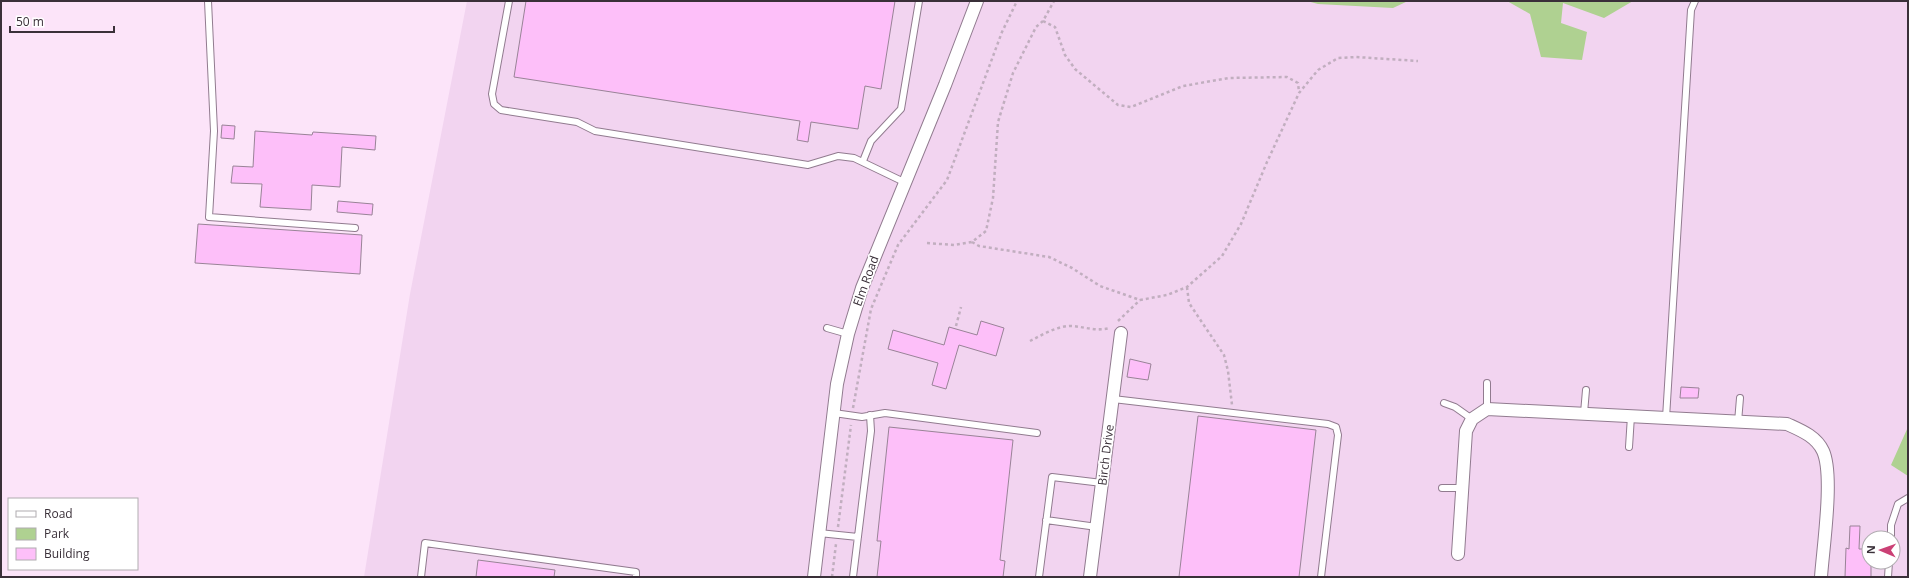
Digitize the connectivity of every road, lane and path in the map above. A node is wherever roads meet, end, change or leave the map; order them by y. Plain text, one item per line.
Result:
1 (208, 1) edge
2 (508, 1) edge
3 (919, 1) edge
4 (977, 1) edge
5 (1017, 1) edge
6 (1054, 1) edge
7 (1696, 1) edge
8 (1043, 21) junction
9 (1418, 61) dead end
10 (1299, 93) junction
11 (863, 161) junction
12 (904, 182) junction
13 (355, 228) dead end
14 (927, 242) dead end
15 (972, 242) junction
16 (1187, 287) junction
17 (1140, 300) junction
18 (961, 307) dead end
19 (956, 326) dead end
20 (827, 328) dead end
21 (1121, 333) dead end
22 (848, 334) junction
23 (1030, 341) dead end
24 (1488, 383) dead end
25 (1586, 390) dead end
26 (1740, 398) dead end
27 (1113, 399) junction
28 (1444, 403) dead end
29 (1232, 408) dead end
30 (1488, 409) junction
31 (834, 413) junction
32 (1584, 413) junction
33 (852, 415) junction
34 (870, 415) junction
35 (1631, 416) junction
36 (1666, 418) junction
37 (1472, 419) junction
38 (1738, 422) junction
39 (1037, 433) dead end
40 (1629, 447) dead end
41 (1102, 483) junction
42 (1442, 488) dead end
43 (1462, 488) junction
44 (1908, 498) edge
45 (1046, 520) junction
46 (1097, 527) junction
47 (1891, 530) edge
48 (819, 533) junction
49 (837, 535) junction
50 (858, 537) junction
51 (1458, 554) dead end
52 (421, 577) edge
53 (636, 577) edge
54 (814, 577) edge
55 (832, 577) edge
56 (853, 577) edge
57 (1039, 577) edge
58 (1090, 577) edge
59 (1321, 577) edge
60 (1821, 577) edge

1 - 13 lane
2 - 11 lane
3 - 11 lane
4 - 12 street, Elm Road
5 - 33 path
6 - 8 path
7 - 36 lane
8 - 10 path
8 - 15 path
9 - 10 path
10 - 16 path
11 - 12 lane
12 - 22 street, Elm Road
14 - 15 path
15 - 17 path
16 - 17 path
16 - 29 path
17 - 23 path
18 - 19 path
20 - 22 lane
21 - 27 street, Birch Drive
22 - 31 street, Elm Road
24 - 30 lane
25 - 32 lane
26 - 38 lane
27 - 41 street, Birch Drive
27 - 59 lane
28 - 37 lane
30 - 32 street
30 - 37 street
31 - 33 lane
31 - 48 street, Elm Road
32 - 35 street
33 - 34 lane
33 - 49 path
34 - 39 lane
34 - 50 lane
35 - 36 street
35 - 40 lane
36 - 38 street
37 - 43 street
38 - 60 street
41 - 45 lane
41 - 46 street, Birch Drive
42 - 43 lane
43 - 51 street
44 - 47 lane
45 - 46 lane
45 - 57 lane
46 - 58 street, Birch Drive
48 - 49 lane
48 - 54 street, Elm Road
49 - 50 lane
49 - 55 path
50 - 56 lane
52 - 53 lane

